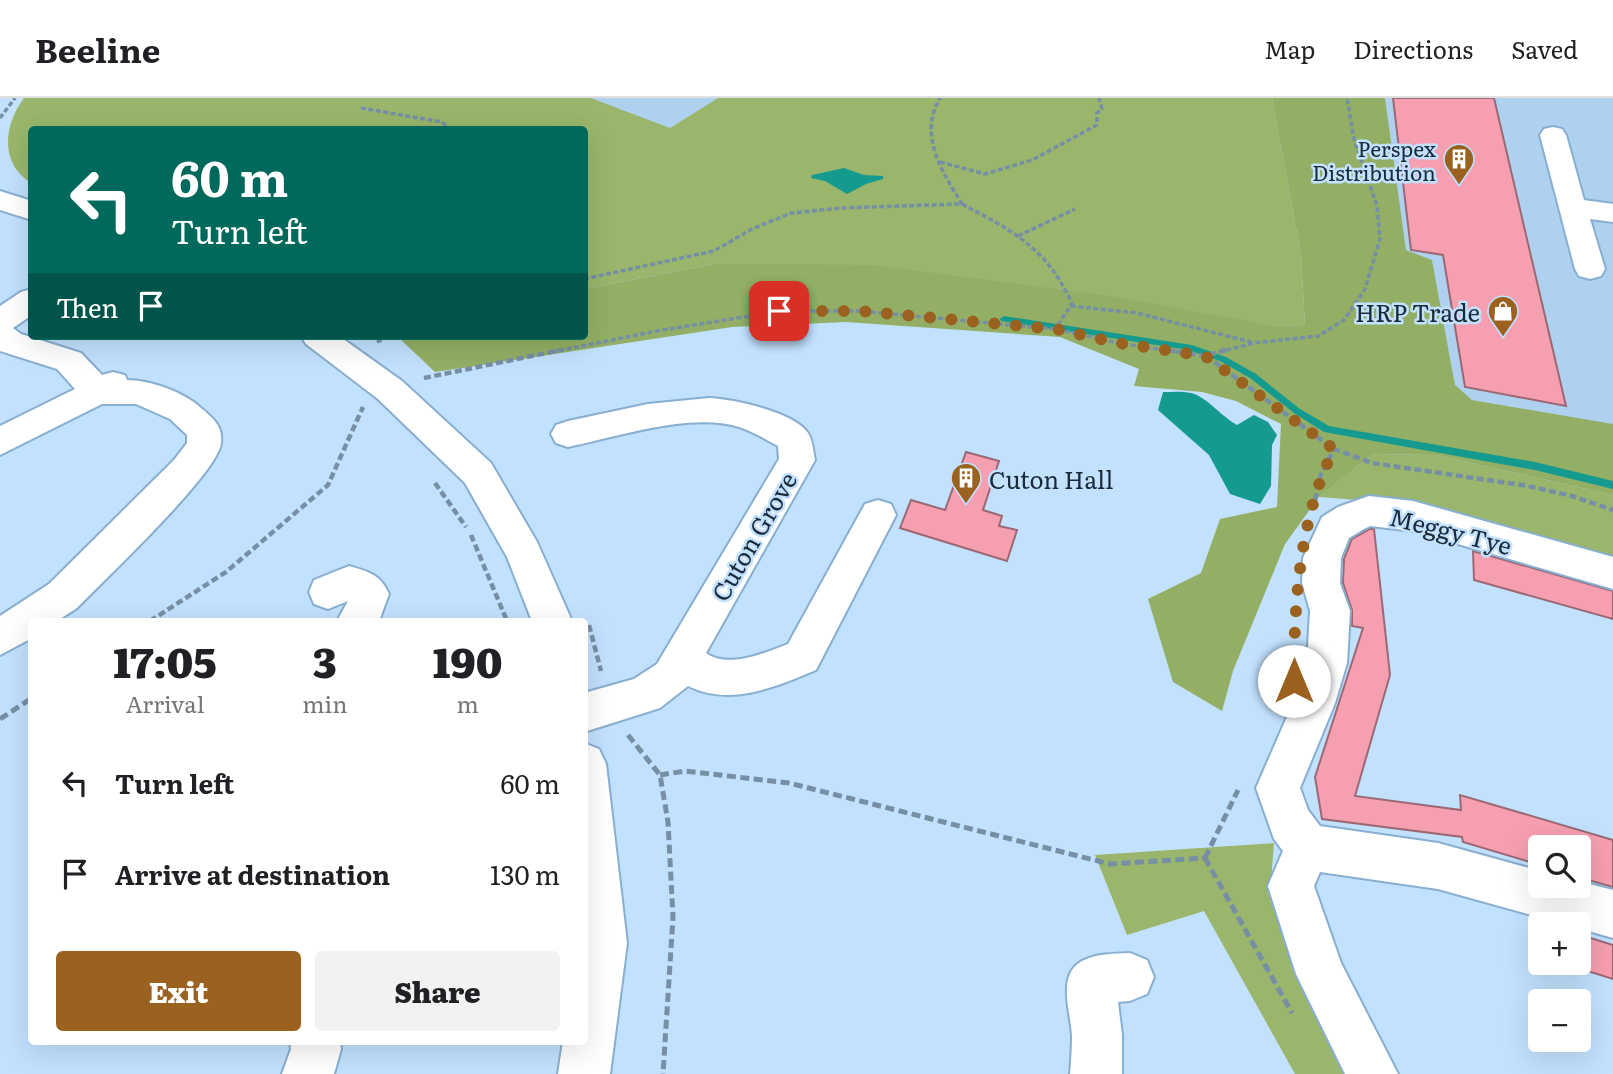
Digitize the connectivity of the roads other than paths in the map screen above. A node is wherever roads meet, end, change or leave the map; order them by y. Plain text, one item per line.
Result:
1 (1553, 135) dead end
2 (0, 201) edge
3 (1572, 208) junction
4 (28, 210) edge
5 (1613, 213) edge
6 (1590, 269) dead end
7 (28, 303) edge
8 (0, 321) edge
9 (0, 335) edge
10 (321, 340) edge
11 (105, 388) junction
12 (568, 434) dead end
13 (0, 442) edge
14 (878, 515) dead end
15 (1613, 573) edge
16 (328, 592) dead end
17 (29, 618) edge
18 (359, 618) edge
19 (551, 618) edge
20 (28, 619) edge
21 (0, 637) edge
22 (681, 659) junction
23 (588, 712) edge
24 (588, 802) edge
25 (1307, 847) junction
26 (1613, 914) edge
27 (1130, 978) dead end
28 (316, 1045) edge
29 (308, 1074) edge
30 (584, 1074) edge
31 (1096, 1074) edge
32 (1371, 1074) edge

1 - 3 street
2 - 4 street
3 - 5 street
3 - 6 street
7 - 8 street
9 - 11 street
10 - 19 street
11 - 13 street
11 - 17 street
12 - 22 street, Cuton Grove
14 - 22 street
15 - 25 street, Meggy Tye
16 - 18 street
20 - 21 street
22 - 23 street, Cuton Grove
24 - 30 street
25 - 26 street
25 - 32 street
27 - 31 street
28 - 29 street

